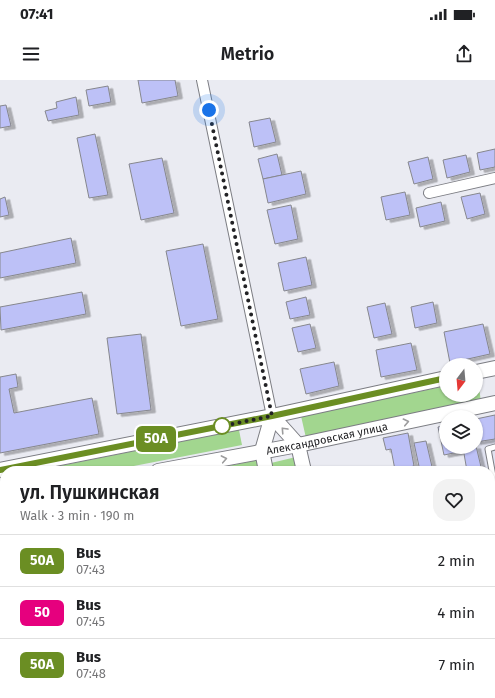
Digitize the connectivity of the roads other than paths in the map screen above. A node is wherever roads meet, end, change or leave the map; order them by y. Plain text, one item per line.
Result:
1 (202, 80) edge
2 (495, 178) edge
3 (428, 193) dead end
4 (495, 368) edge
5 (483, 371) edge
6 (439, 380) edge
7 (495, 403) edge
8 (272, 416) junction
9 (298, 445) junction
10 (495, 447) edge
11 (262, 451) junction
12 (20, 466) edge
13 (184, 466) edge
14 (265, 466) edge
15 (303, 466) edge
16 (491, 466) edge

1 - 8 street
2 - 3 street
4 - 5 street
6 - 8 street
9 -> 7 street, Александровская улица
9 -> 8 street
8 - 11 street
8 - 12 street
9 - 11 street, Александровская улица
9 - 15 street
10 - 16 lane
13 -> 11 street, Александровская улица
11 - 14 street

